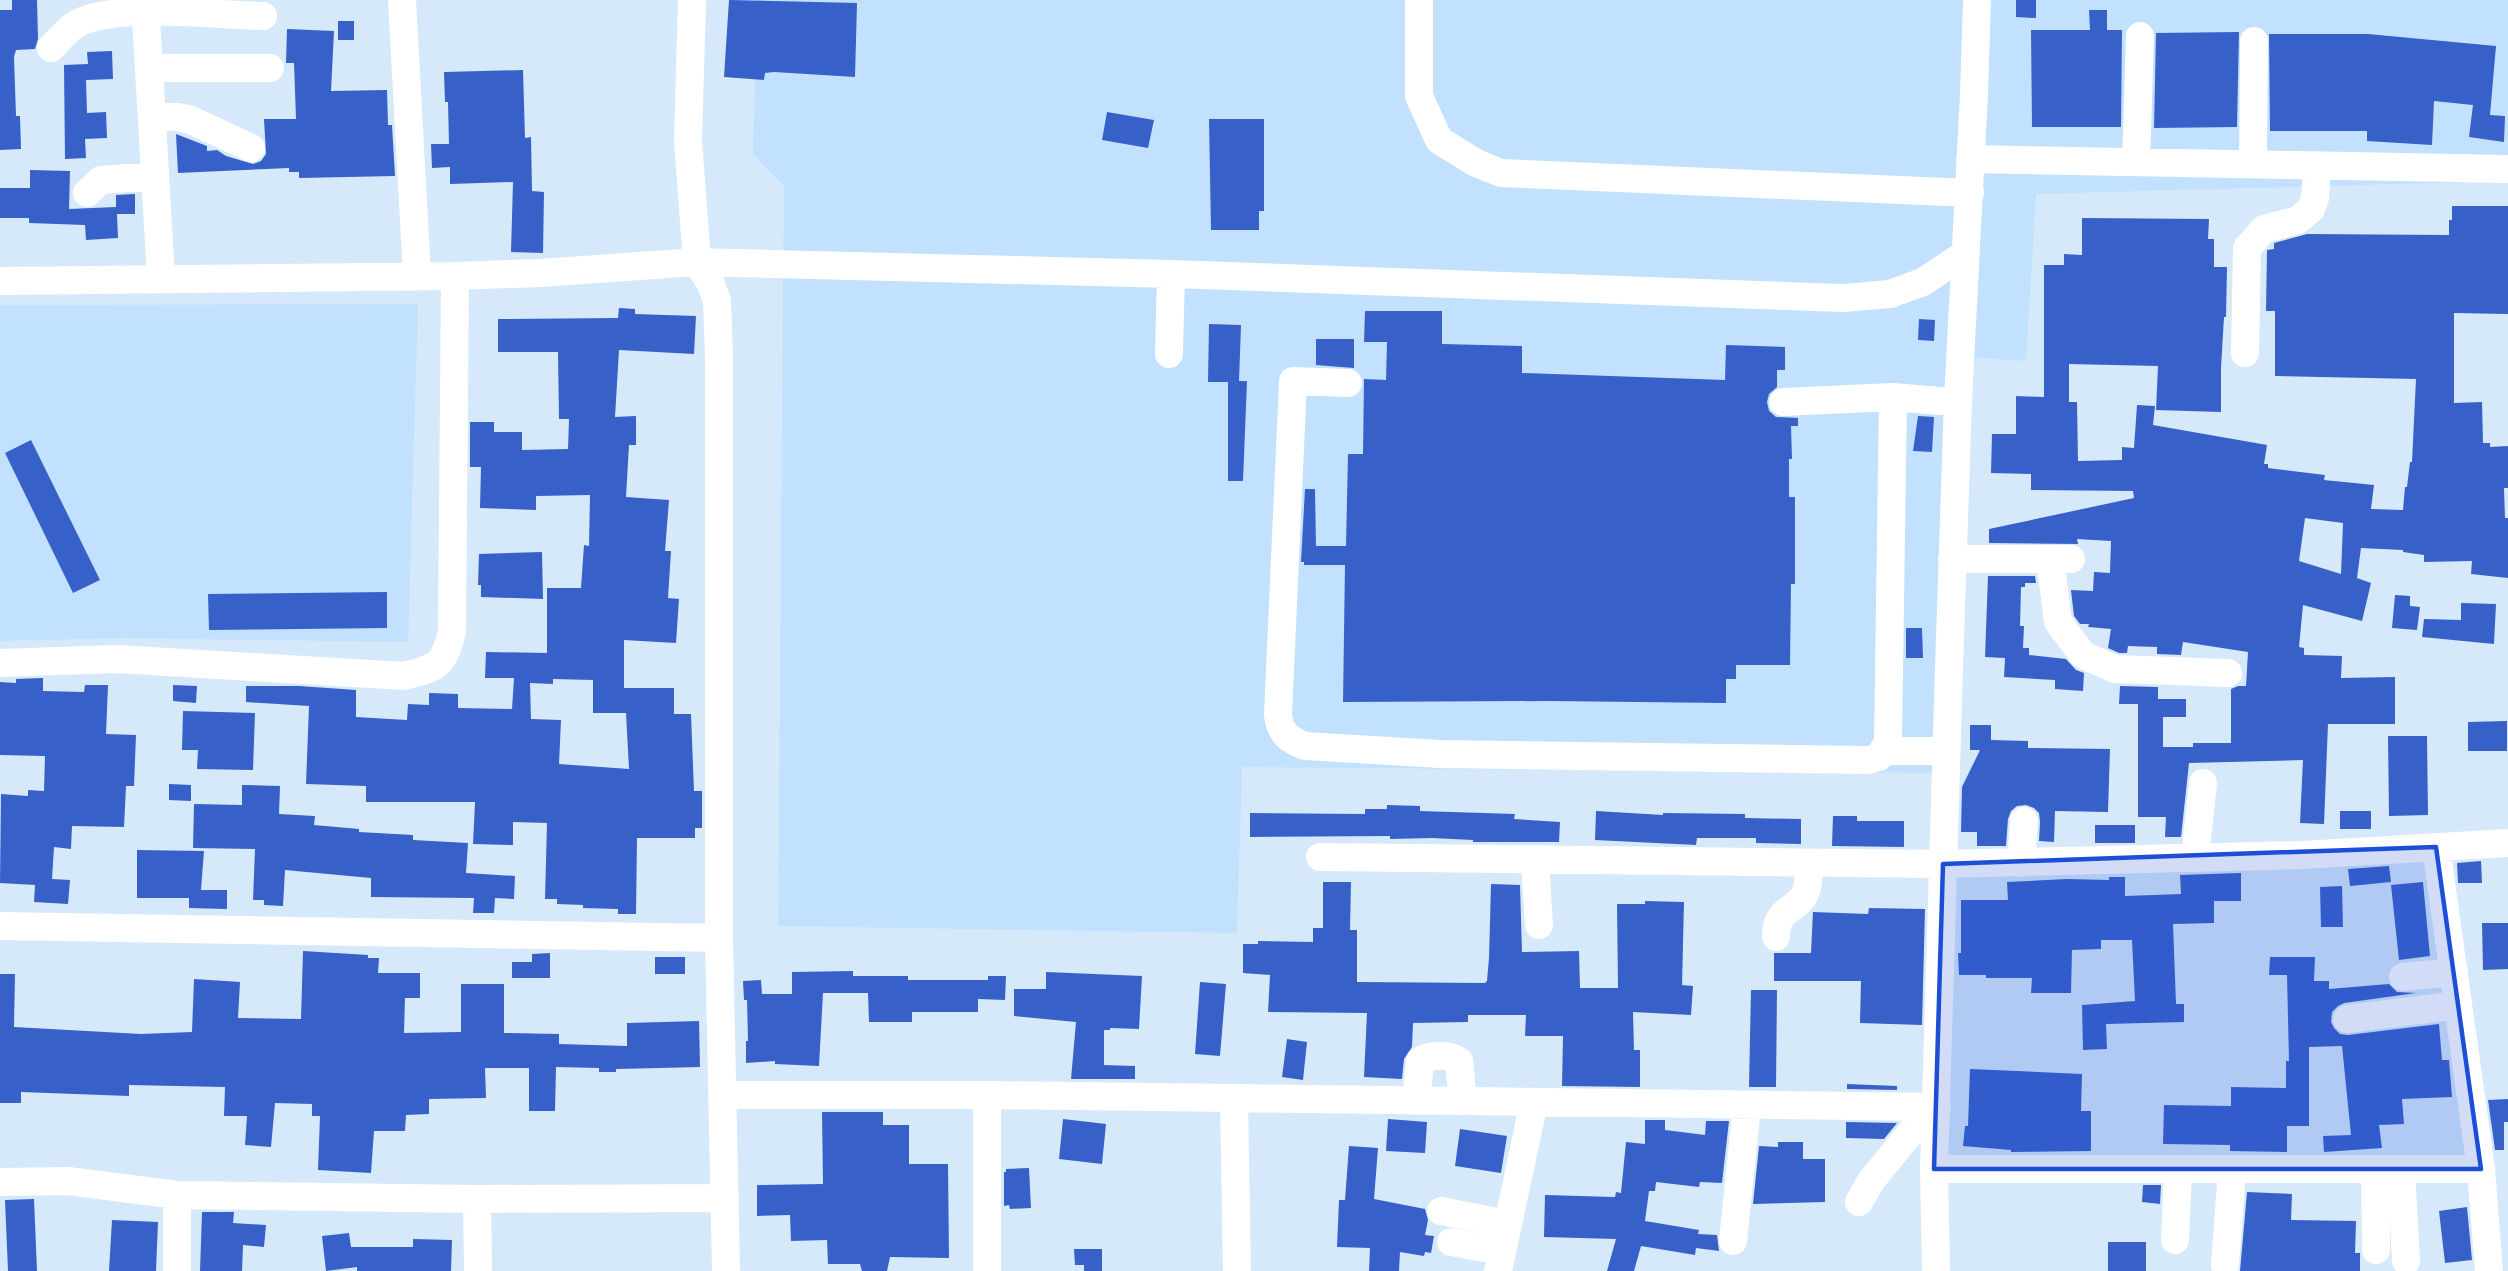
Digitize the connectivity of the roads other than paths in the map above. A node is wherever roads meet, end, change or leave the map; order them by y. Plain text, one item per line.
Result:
1 (402, 0) edge
2 (692, 0) edge
3 (1419, 0) edge
4 (1977, 0) edge
5 (146, 6) edge
6 (263, 16) dead end
7 (2140, 36) dead end
8 (2253, 40) dead end
9 (51, 48) dead end
10 (149, 68) junction
11 (270, 68) dead end
12 (152, 117) junction
13 (251, 148) dead end
14 (1970, 159) junction
15 (2136, 162) junction
16 (2253, 164) junction
17 (2317, 166) junction
18 (2508, 169) edge
19 (155, 176) junction
20 (87, 194) dead end
21 (1970, 194) junction
22 (1965, 254) junction
23 (697, 262) junction
24 (1171, 274) junction
25 (417, 276) junction
26 (455, 276) junction
27 (161, 278) junction
28 (0, 281) edge
29 (2245, 353) dead end
30 (1169, 354) dead end
31 (1348, 383) dead end
32 (1893, 397) junction
33 (1958, 400) junction
34 (1783, 402) dead end
35 (1952, 559) junction
36 (0, 663) edge
37 (2228, 673) dead end
38 (1884, 752) junction
39 (1946, 752) junction
40 (2203, 783) dead end
41 (2024, 821) dead end
42 (2508, 843) edge
43 (2436, 847) junction
44 (1320, 857) dead end
45 (2195, 858) junction
46 (1535, 860) junction
47 (2021, 862) junction
48 (1809, 863) junction
49 (1943, 864) junction
50 (1539, 925) dead end
51 (0, 926) edge
52 (1776, 936) dead end
53 (720, 938) junction
54 (2454, 972) junction
55 (2403, 977) dead end
56 (2458, 1002) junction
57 (2347, 1019) dead end
58 (724, 1095) junction
59 (987, 1095) junction
60 (1234, 1099) junction
61 (1416, 1101) junction
62 (1463, 1101) junction
63 (1534, 1102) junction
64 (1747, 1104) junction
65 (1937, 1111) junction
66 (1934, 1169) junction
67 (2481, 1169) junction
68 (2178, 1170) junction
69 (2232, 1170) junction
70 (2388, 1170) junction
71 (0, 1182) edge
72 (177, 1195) junction
73 (725, 1197) junction
74 (477, 1200) junction
75 (1859, 1202) dead end
76 (1441, 1211) dead end
77 (1508, 1224) junction
78 (2175, 1240) dead end
79 (1733, 1241) dead end
80 (1451, 1242) dead end
81 (2376, 1250) dead end
82 (1500, 1261) edge
83 (2406, 1261) dead end
84 (2225, 1265) dead end
85 (177, 1271) edge
86 (478, 1271) edge
87 (726, 1271) edge
88 (987, 1271) edge
89 (1237, 1271) edge
90 (1936, 1271) edge
91 (2489, 1271) edge

1 - 25 street
2 - 23 street
3 - 21 street
4 - 14 street
5 - 6 street
5 - 9 street
5 - 10 street
7 - 15 street
8 - 16 street
10 - 11 street
10 - 12 street
12 - 13 street
12 - 19 street
14 - 15 street
14 - 21 street
15 - 16 street
16 - 17 street
17 - 18 street
17 - 29 street
19 - 20 street
19 - 27 street
21 - 22 street
22 - 24 street
22 - 33 street
23 - 24 street
23 - 26 street
23 - 53 street
24 - 30 street
25 - 26 street
25 - 27 street
26 - 36 street
27 - 28 street
31 - 38 street
32 - 33 street
32 - 34 street
32 - 38 street
33 - 35 street
35 - 37 street
35 - 39 street
38 - 39 street
39 - 49 street
40 - 45 street
41 - 47 street
42 - 43 street
43 - 45 street
43 - 54 street
44 - 46 street
45 - 47 street
46 - 48 street
46 - 50 street
47 - 49 street
48 - 49 street
48 - 52 street
49 - 65 street
51 - 53 street
53 - 58 street
54 - 55 street
54 - 56 street
56 - 57 street
56 - 67 street
58 - 59 street
58 - 73 street
59 - 60 street
59 - 88 street
60 - 61 street
60 - 89 street
61 - 62 street
61 - 62 street
62 - 63 street
63 - 64 street
63 - 77 street
64 - 65 street
64 - 79 street
65 - 66 street
65 - 75 street
66 - 68 street
66 - 90 street
67 - 70 street
67 - 91 street
68 - 69 street
68 - 78 street
69 - 70 street
69 - 84 street
70 - 81 street
70 - 83 street
71 - 72 street
72 - 74 street
72 - 85 street
73 - 74 street
73 - 87 street
74 - 86 street
76 - 77 street
77 - 82 street
80 - 82 street

